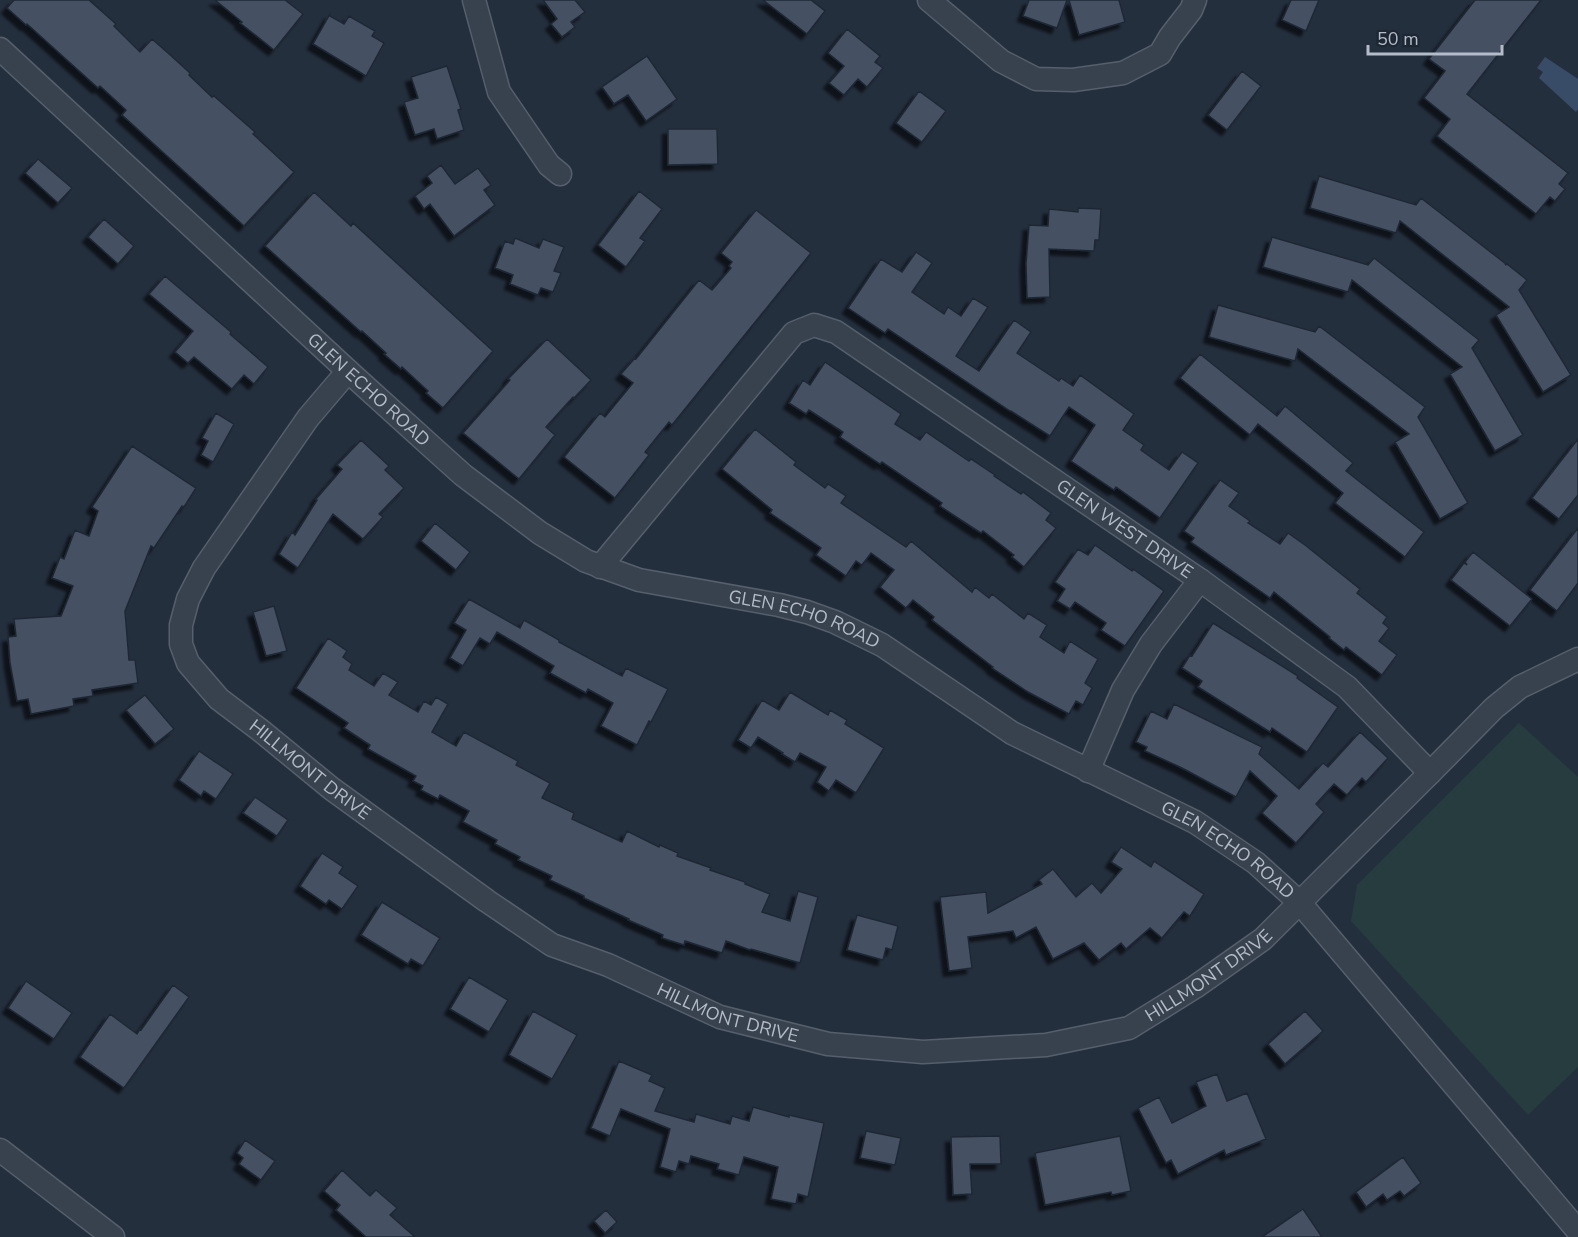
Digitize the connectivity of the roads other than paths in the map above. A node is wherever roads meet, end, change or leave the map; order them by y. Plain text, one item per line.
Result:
1 (474, 0) edge
2 (928, 0) edge
3 (1195, 0) edge
4 (0, 49) edge
5 (560, 174) dead end
6 (348, 371) junction
7 (600, 567) junction
8 (1200, 580) junction
9 (1578, 659) edge
10 (1088, 771) junction
11 (1430, 773) junction
12 (1300, 903) junction
13 (0, 1150) edge
14 (1578, 1231) edge
15 (114, 1237) edge

1 - 5 street
2 - 3 street
4 - 6 street, GLEN ECHO ROAD
6 - 7 street, GLEN ECHO ROAD
6 - 12 street, HILLMONT DRIVE
7 - 8 street, GLEN WEST DRIVE
7 - 10 street, GLEN ECHO ROAD
8 - 10 street
8 - 11 street, GLEN WEST DRIVE
9 - 11 street, HILLMONT DRIVE
10 - 12 street, GLEN ECHO ROAD
11 - 12 street, HILLMONT DRIVE
12 - 14 street, GLEN ECHO ROAD
13 - 15 street

